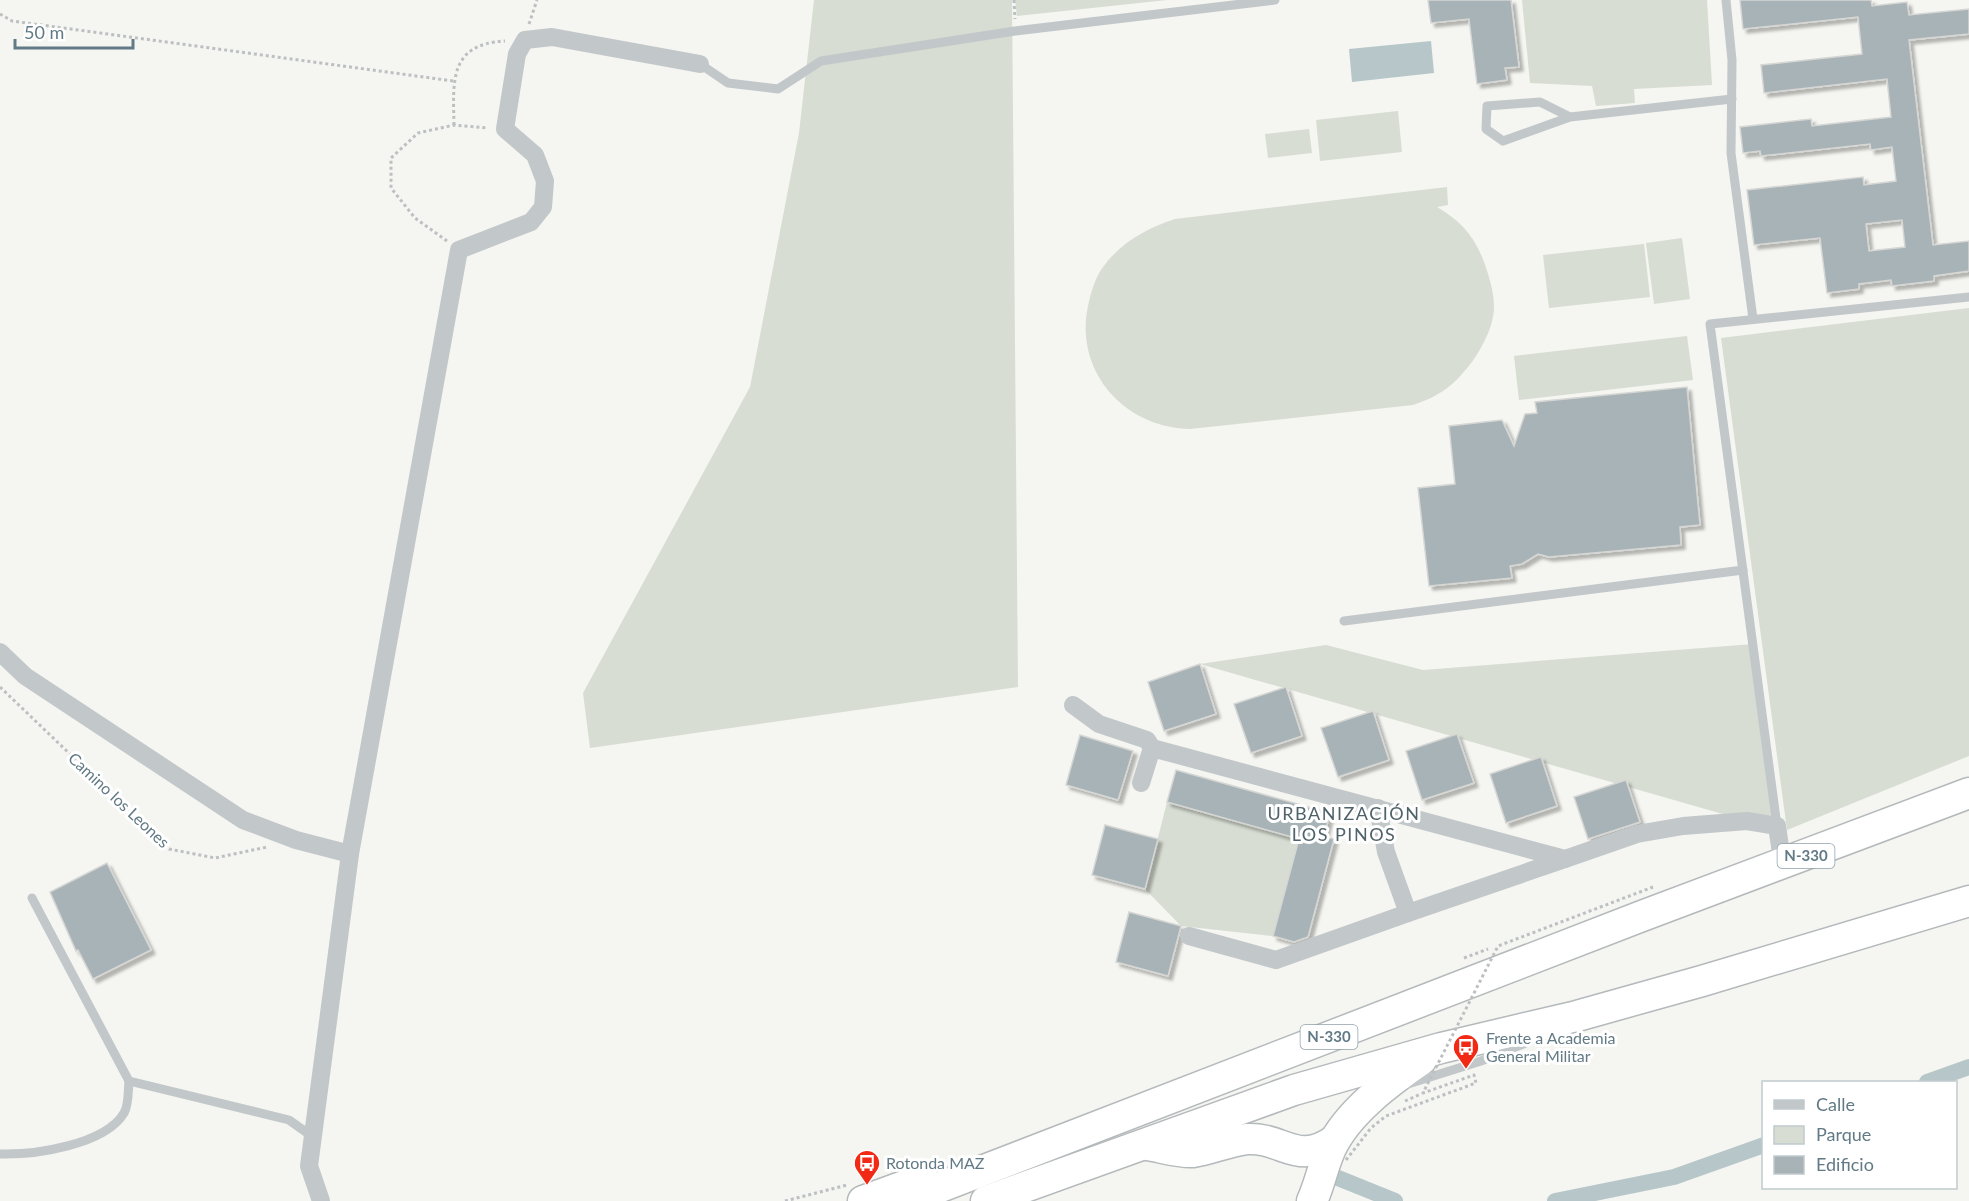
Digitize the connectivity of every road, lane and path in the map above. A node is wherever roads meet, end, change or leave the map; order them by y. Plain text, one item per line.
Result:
1 (537, 0) edge
2 (1014, 0) edge
3 (1275, 0) edge
4 (1726, 0) edge
5 (0, 14) edge
6 (1015, 32) junction
7 (525, 40) junction
8 (700, 64) joint
9 (453, 81) junction
10 (1732, 99) junction
11 (1570, 117) junction
12 (454, 125) junction
13 (505, 129) junction
14 (459, 250) junction
15 (1969, 297) edge
16 (1753, 319) junction
17 (1743, 570) junction
18 (1344, 621) dead end
19 (0, 652) edge
20 (0, 687) edge
21 (1073, 705) dead end
22 (1152, 748) junction
23 (1969, 780) edge
24 (1142, 783) dead end
25 (1969, 793) edge
26 (1378, 808) junction
27 (1779, 839) junction
28 (296, 840) junction
29 (350, 854) junction
30 (1565, 859) junction
31 (1653, 887) dead end
32 (32, 898) dead end
33 (1964, 907) edge
34 (1408, 913) junction
35 (1642, 916) junction
36 (1189, 936) dead end
37 (1498, 946) junction
38 (1464, 958) dead end
39 (1577, 1016) junction
40 (1441, 1048) junction
41 (129, 1081) junction
42 (1423, 1093) junction
43 (1392, 1097) junction
44 (313, 1137) junction
45 (1144, 1144) junction
46 (1284, 1149) junction
47 (1340, 1150) junction
48 (0, 1154) edge
49 (1016, 1158) junction
50 (860, 1192) edge
51 (321, 1201) edge
52 (785, 1201) edge
53 (904, 1201) edge
54 (986, 1201) edge
55 (1305, 1201) edge
56 (1312, 1201) edge

1 - 7 path
2 - 6 path
3 - 6 lane
4 - 10 lane
5 - 9 path
6 - 8 lane
7 - 8 street
7 - 9 path
7 - 13 street
9 - 12 path
10 - 11 lane
10 - 16 lane
11 - 11 lane
12 - 13 path
12 - 14 path
13 - 14 street
14 - 29 street
15 - 16 lane
16 - 17 lane
17 - 18 lane
17 - 27 lane
19 - 28 street
20 - 28 path, Camino los Leones
21 - 22 street
22 - 24 street
22 - 26 street
23 - 27 highway
25 - 35 highway, N-330
26 - 30 street
26 - 34 street
27 - 30 street
27 - 35 highway
28 - 29 street
29 - 44 street
30 - 34 street
31 - 37 path, bridge
32 - 41 lane
33 - 39 highway, N-330
34 - 36 street
35 - 49 highway, N-330
37 - 38 path
37 - 42 path, bridge
39 - 40 highway, N-330
39 - 43 lane
40 - 43 highway
40 - 45 highway, N-330
41 - 44 lane
41 - 48 lane
42 - 43 path
42 - 47 path, bridge
43 - 47 highway
44 - 51 street
45 - 46 highway
45 - 54 highway, N-330
46 - 47 highway
46 - 55 highway
47 - 56 highway
49 - 50 highway
49 - 53 highway, N-330
50 - 52 path

